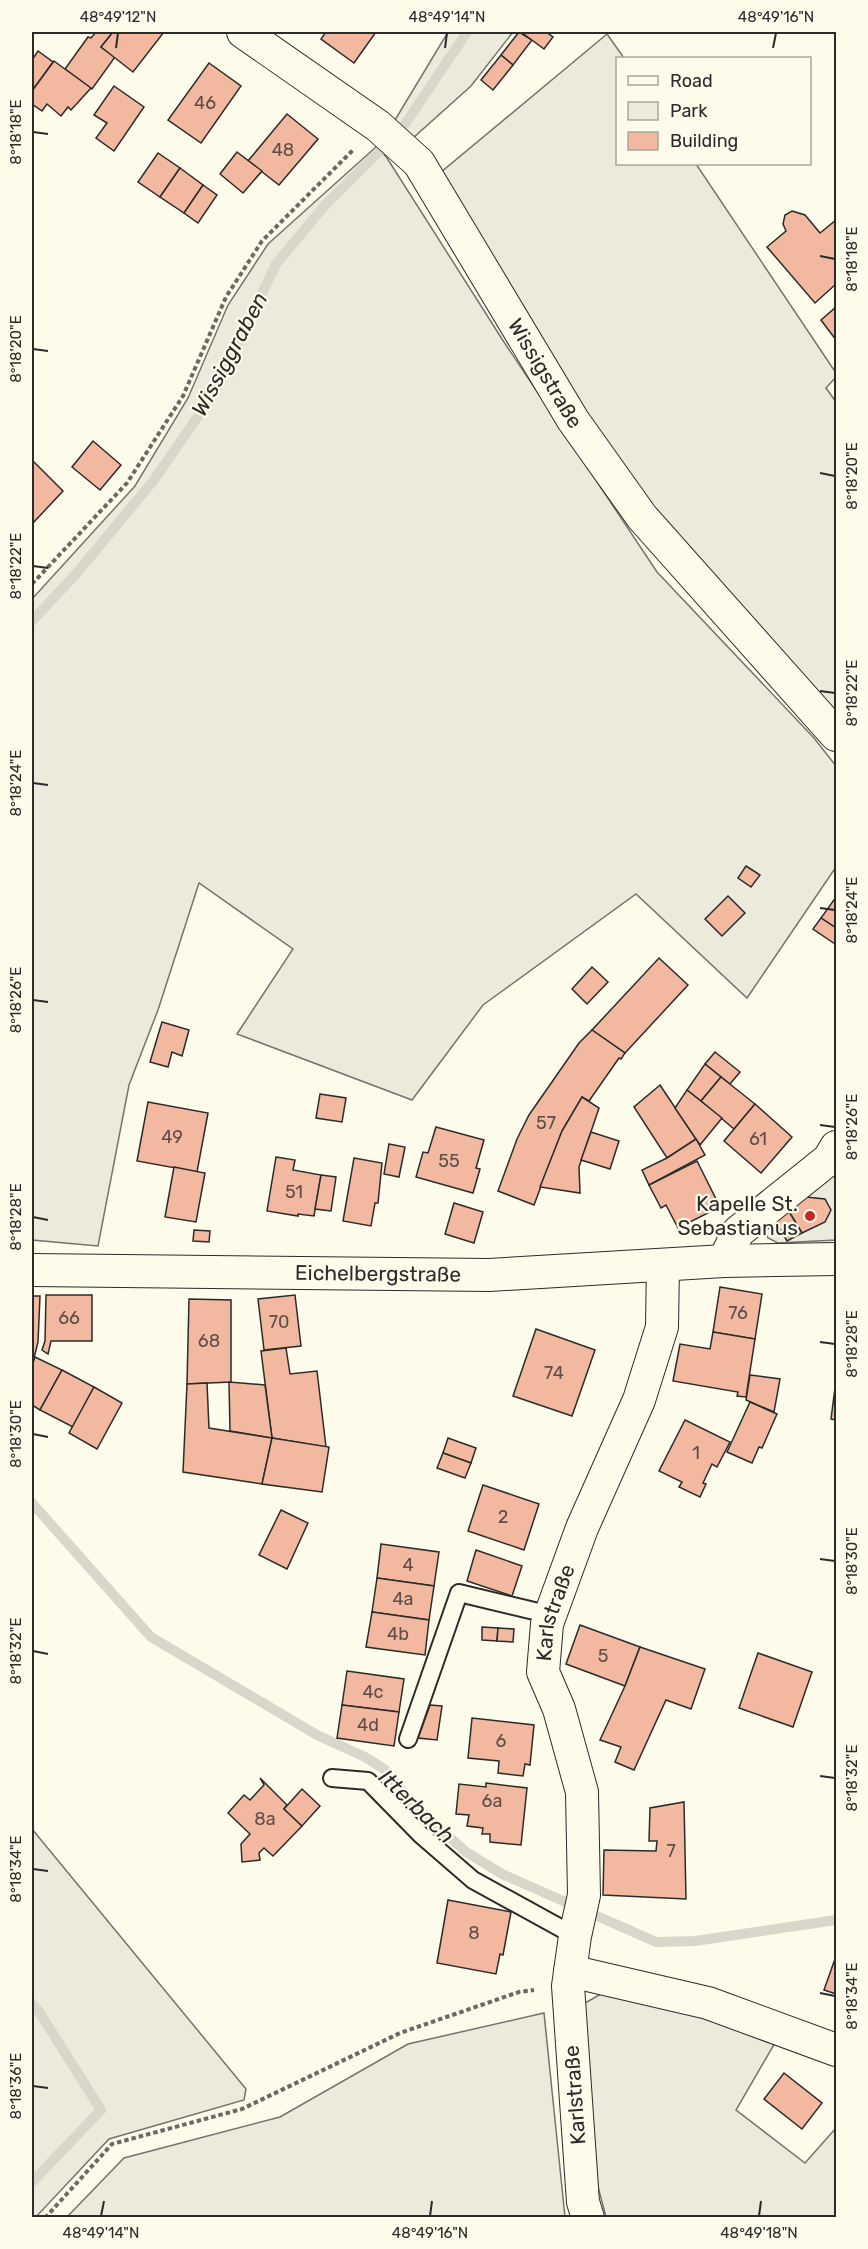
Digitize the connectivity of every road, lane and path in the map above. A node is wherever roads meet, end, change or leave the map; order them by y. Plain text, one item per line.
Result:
1 (243, 32) edge
2 (378, 126) junction
3 (32, 584) edge
4 (837, 735) edge
5 (837, 1147) edge
6 (837, 1259) edge
7 (724, 1261) junction
8 (663, 1265) junction
9 (32, 1270) edge
10 (550, 1615) junction
11 (408, 1739) dead end
12 (332, 1778) dead end
13 (575, 1936) junction
14 (569, 1979) junction
15 (837, 2050) edge
16 (45, 2217) edge
17 (588, 2217) edge

1 - 2 street, Wissigstraße
2 - 3 path
2 - 4 street, Wissigstraße
5 - 7 street
6 - 7 street, Eichelbergstraße
7 - 8 street, Eichelbergstraße
8 - 9 street, Eichelbergstraße
8 - 10 street, Karlstraße
10 - 11 lane
10 - 13 street, Karlstraße
12 - 13 lane
13 - 14 street, Karlstraße
14 - 15 street
14 - 16 path
14 - 17 street, Karlstraße

